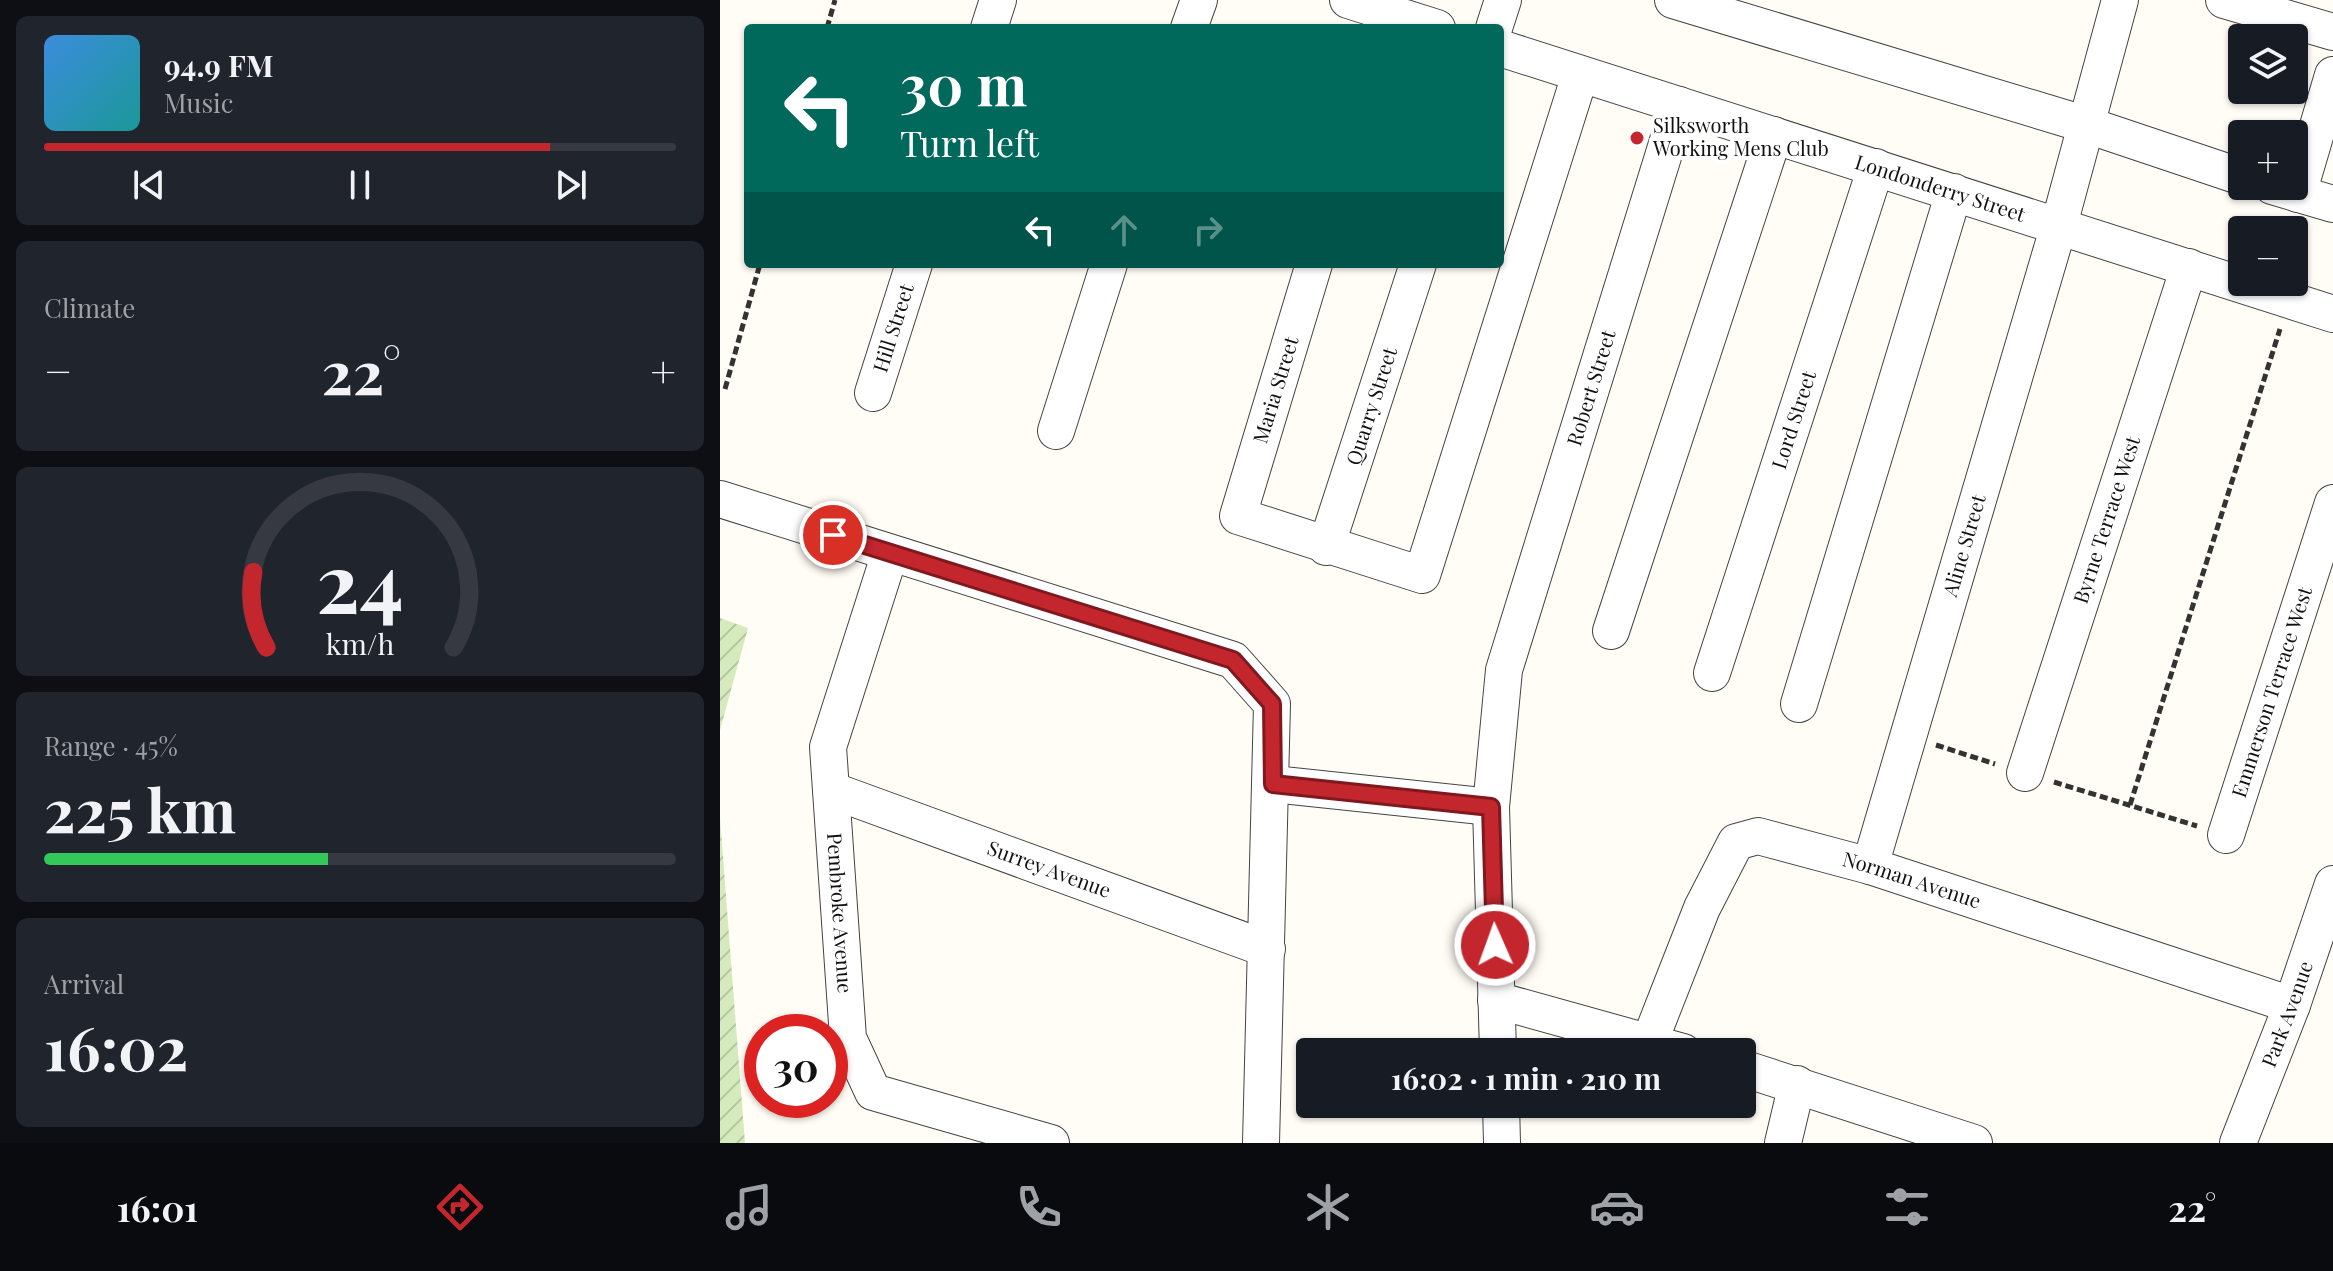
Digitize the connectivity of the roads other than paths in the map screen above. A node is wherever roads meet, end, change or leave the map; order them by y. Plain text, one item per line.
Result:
1 (998, 0) edge
2 (1199, 0) edge
3 (1348, 0) edge
4 (1503, 0) edge
5 (1673, 0) edge
6 (2120, 0) edge
7 (2231, 2) edge
8 (1388, 21) edge
9 (990, 24) edge
10 (1190, 24) edge
11 (1409, 24) edge
12 (1495, 24) edge
13 (2333, 32) edge
14 (1504, 49) edge
15 (1580, 75) junction
16 (2333, 75) edge
17 (1679, 105) junction
18 (2087, 125) junction
19 (1774, 135) junction
20 (2308, 135) edge
21 (1876, 167) junction
22 (2228, 172) edge
23 (1954, 192) junction
24 (2308, 197) edge
25 (2333, 204) edge
26 (2059, 225) junction
27 (2189, 267) junction
28 (913, 268) edge
29 (1108, 268) edge
30 (1313, 268) edge
31 (1417, 268) edge
32 (2333, 314) edge
33 (873, 393) dead end
34 (1056, 431) dead end
35 (720, 499) edge
36 (2333, 503) edge
37 (1326, 547) junction
38 (890, 553) junction
39 (1611, 631) dead end
40 (1712, 673) dead end
41 (1799, 704) dead end
42 (2025, 773) road end
43 (1273, 784) junction
44 (831, 790) junction
45 (1491, 807) junction
46 (2226, 835) road end
47 (1870, 866) junction
48 (2333, 884) edge
49 (1267, 949) junction
50 (1496, 1000) junction
51 (2292, 1005) junction
52 (1497, 1038) edge
53 (1633, 1038) edge
54 (1668, 1038) edge
55 (1756, 1072) edge
56 (1797, 1084) junction
57 (1501, 1118) edge
58 (1051, 1143) edge
59 (1261, 1143) edge
60 (1502, 1143) edge
61 (1783, 1143) edge
62 (1974, 1143) edge
63 (2238, 1143) edge

1 - 9 street
2 - 10 street
3 - 8 street
4 - 12 street
5 - 18 street
6 - 18 street, Aline Street
7 - 13 street
8 - 11 street
14 - 15 street, Londonderry Street
15 - 17 street, Londonderry Street
15 - 37 street
16 - 20 street
17 - 19 street, Londonderry Street
17 - 45 street, Robert Street
18 - 22 street
18 - 26 street, Aline Street
19 - 21 street, Londonderry Street
19 - 39 street
21 - 23 street, Londonderry Street
21 - 40 street, Lord Street
23 - 26 street, Londonderry Street
23 - 41 street
24 - 25 street
26 - 27 street, Londonderry Street
26 - 47 street, Aline Street
27 - 32 street, Londonderry Street
27 - 42 street, Byrne Terrace West
28 - 33 street, Hill Street
29 - 34 street
30 - 37 street, Maria Street
31 - 37 street, Quarry Street
35 - 38 street
36 - 46 street, Emmerson Terrace West
38 - 43 street
38 - 44 street, Pembroke Avenue
43 - 45 street
43 - 49 street
44 - 49 street, Surrey Avenue
44 - 58 street, Pembroke Avenue
45 - 50 street, Robert Street
47 - 51 street, Norman Avenue
47 - 54 street, Norman Avenue
48 - 51 street, Park Avenue
49 - 59 street
50 - 52 street, Robert Street
50 - 53 street
51 - 63 street, Park Avenue
55 - 56 street
56 - 61 street
56 - 62 street
57 - 60 street

